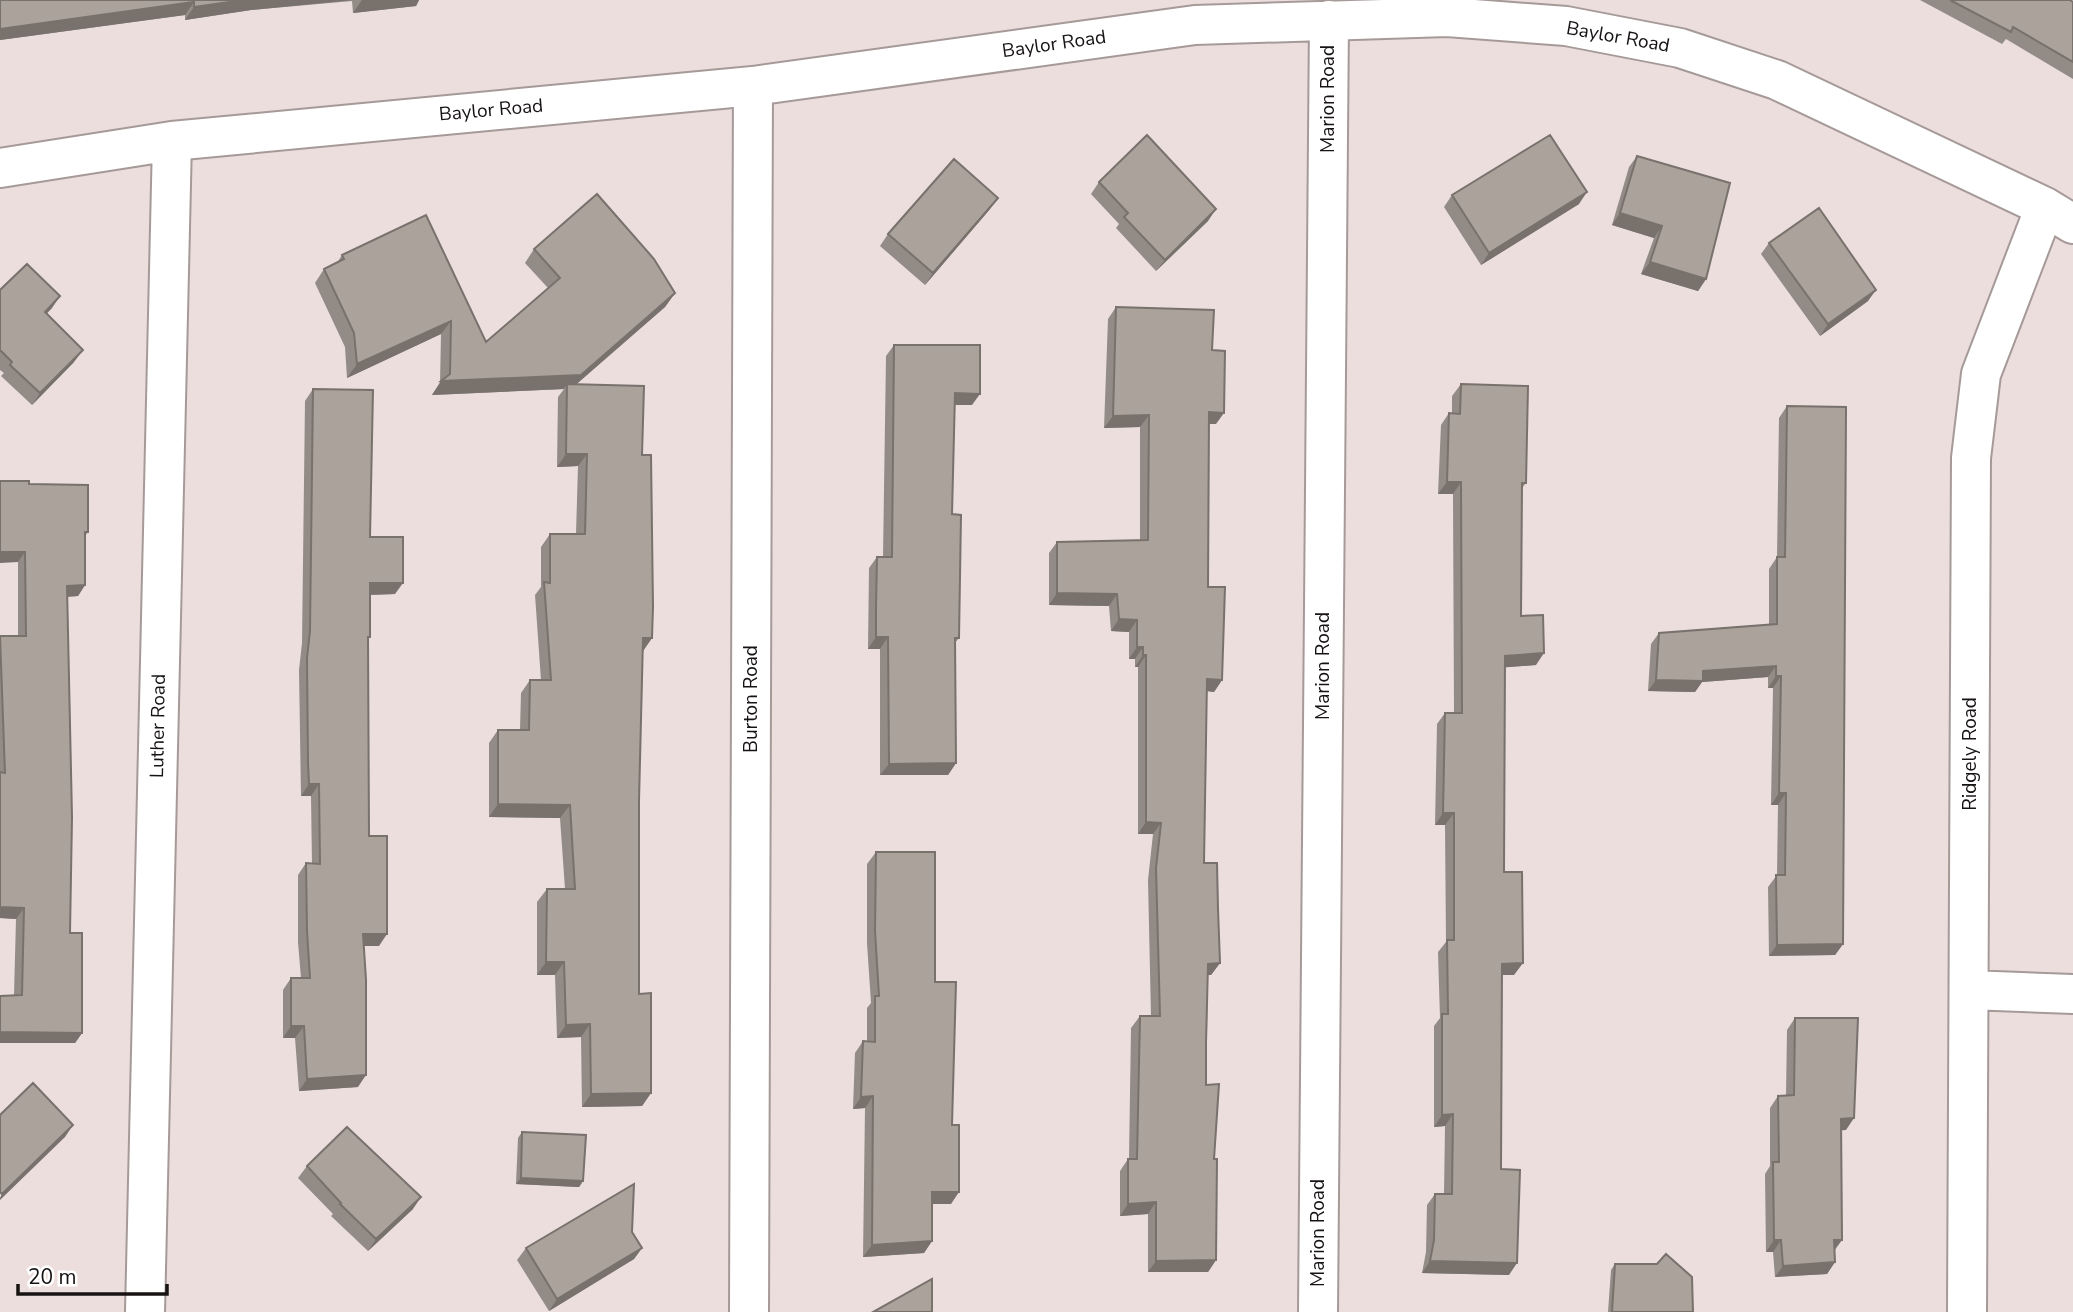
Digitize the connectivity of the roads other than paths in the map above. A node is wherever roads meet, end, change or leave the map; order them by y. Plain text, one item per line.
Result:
1 (1329, 20) junction
2 (753, 86) junction
3 (172, 141) junction
4 (0, 168) edge
5 (2059, 216) edge
6 (1969, 990) junction
7 (2073, 994) edge
8 (145, 1312) edge
9 (749, 1312) edge
10 (1318, 1312) edge
11 (1966, 1312) edge

1 - 2 street, Baylor Road
1 - 5 street, Baylor Road
1 - 10 street, Marion Road
2 - 3 street, Baylor Road
2 - 9 street, Burton Road
3 - 4 street, Baylor Road
3 - 8 street, Luther Road
5 - 6 street, Ridgely Road
6 - 7 street
6 - 11 street, Ridgely Road

